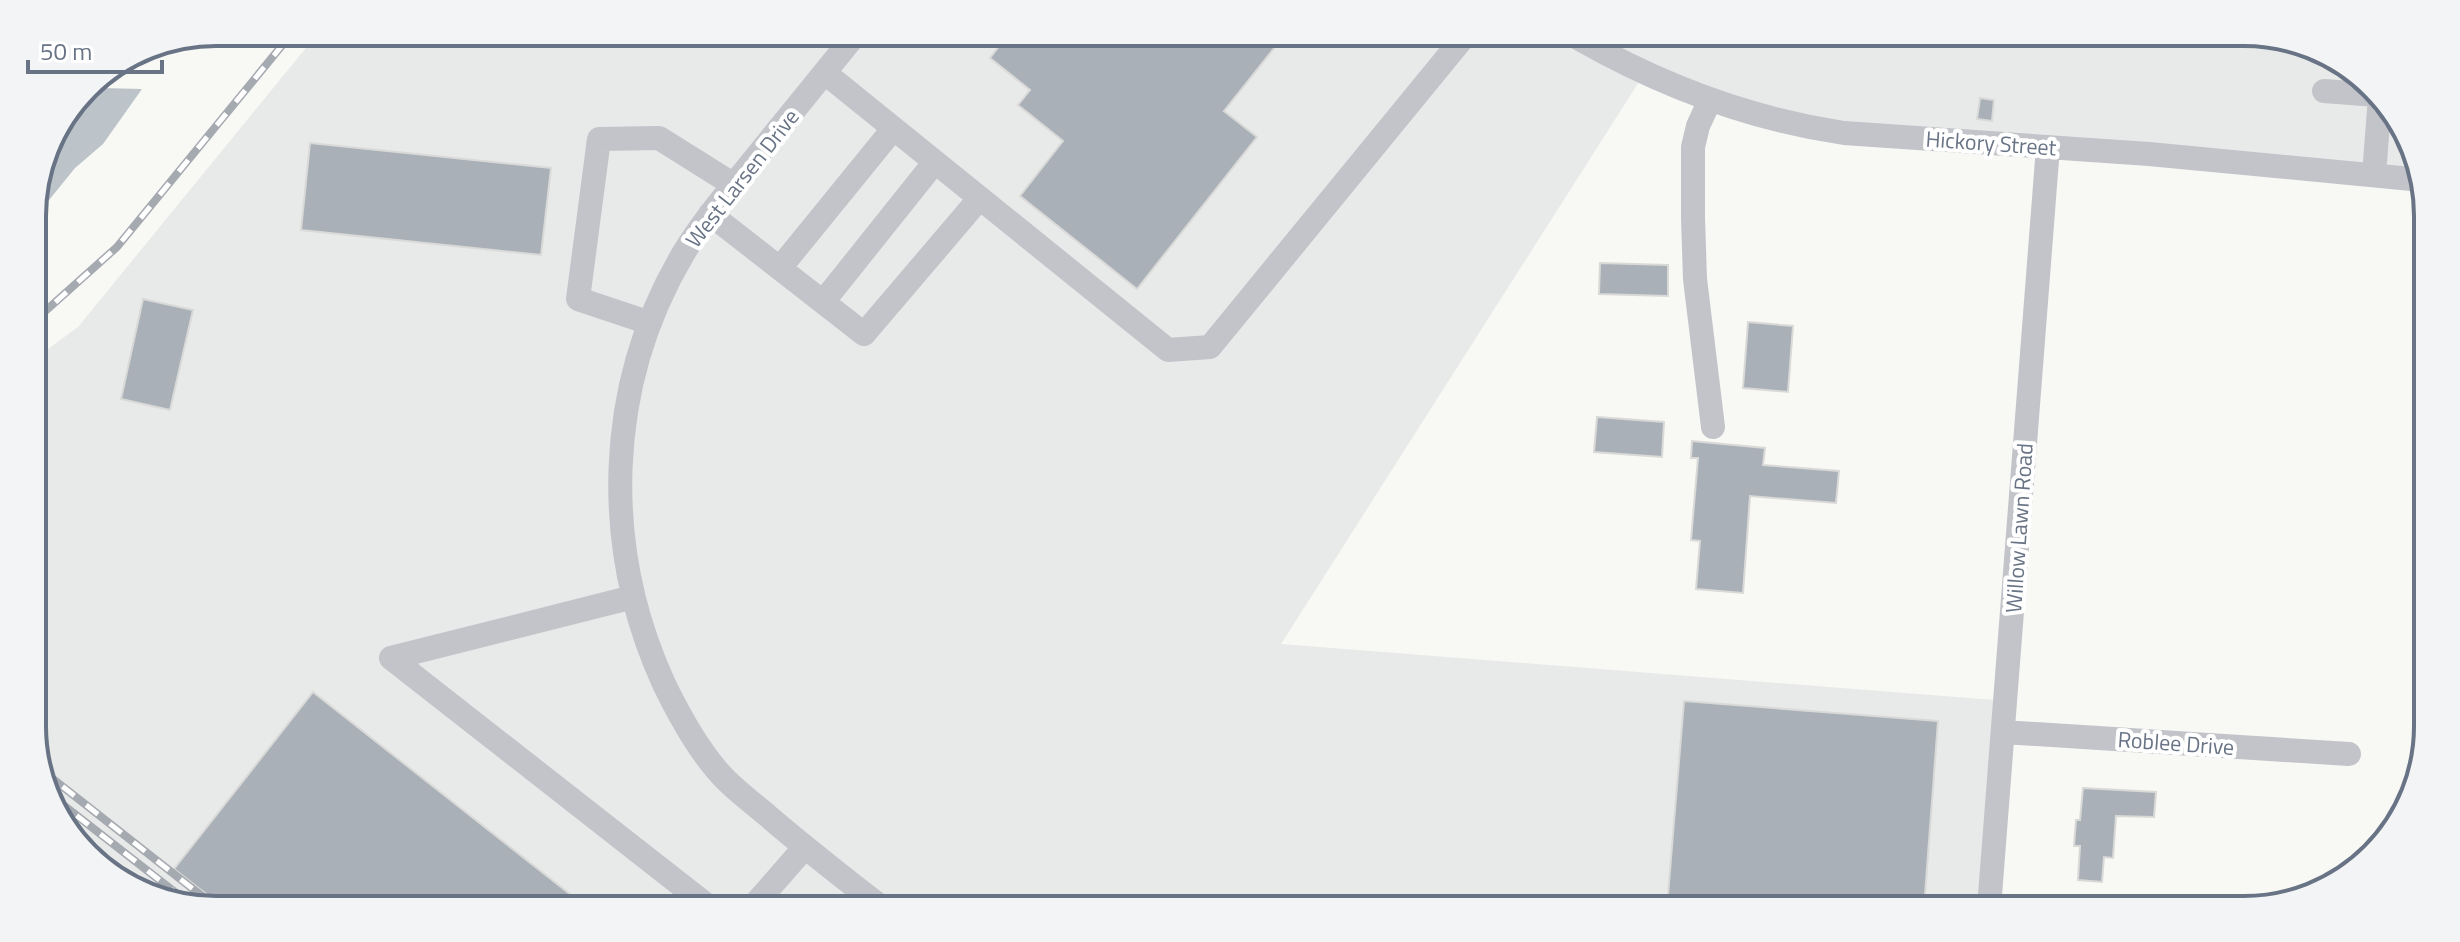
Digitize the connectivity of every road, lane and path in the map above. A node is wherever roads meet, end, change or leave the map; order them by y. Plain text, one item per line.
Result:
1 (846, 46) edge
2 (1457, 46) edge
3 (1593, 46) edge
4 (825, 73) junction
5 (2324, 91) dead end
6 (2362, 94) edge
7 (1710, 100) junction
8 (2378, 112) edge
9 (893, 129) junction
10 (2048, 147) junction
11 (934, 163) junction
12 (2374, 175) junction
13 (2410, 179) edge
14 (734, 185) junction
15 (979, 199) junction
16 (710, 214) junction
17 (780, 268) junction
18 (823, 302) junction
19 (650, 323) junction
20 (1713, 427) dead end
21 (633, 597) junction
22 (2003, 732) junction
23 (2349, 754) dead end
24 (805, 847) junction
25 (695, 896) edge
26 (762, 896) edge
27 (867, 896) edge
28 (1990, 896) edge

1 - 4 street, West Larsen Drive
2 - 15 street
3 - 7 street, Hickory Street
4 - 9 street
4 - 14 street, West Larsen Drive
5 - 6 street
7 - 10 street, Hickory Street
7 - 20 street
8 - 12 street
9 - 11 street
9 - 17 street
10 - 12 street, Hickory Street
10 - 22 street, Willow Lawn Road
11 - 15 street
11 - 18 street
12 - 13 street, Hickory Street
14 - 16 street, West Larsen Drive
14 - 19 street
15 - 18 street
16 - 17 street
16 - 19 street, West Larsen Drive
17 - 18 street
19 - 21 street, West Larsen Drive
21 - 24 street, West Larsen Drive
21 - 25 street
22 - 23 street, Roblee Drive
22 - 28 street, Willow Lawn Road
24 - 26 street
24 - 27 street, West Larsen Drive

